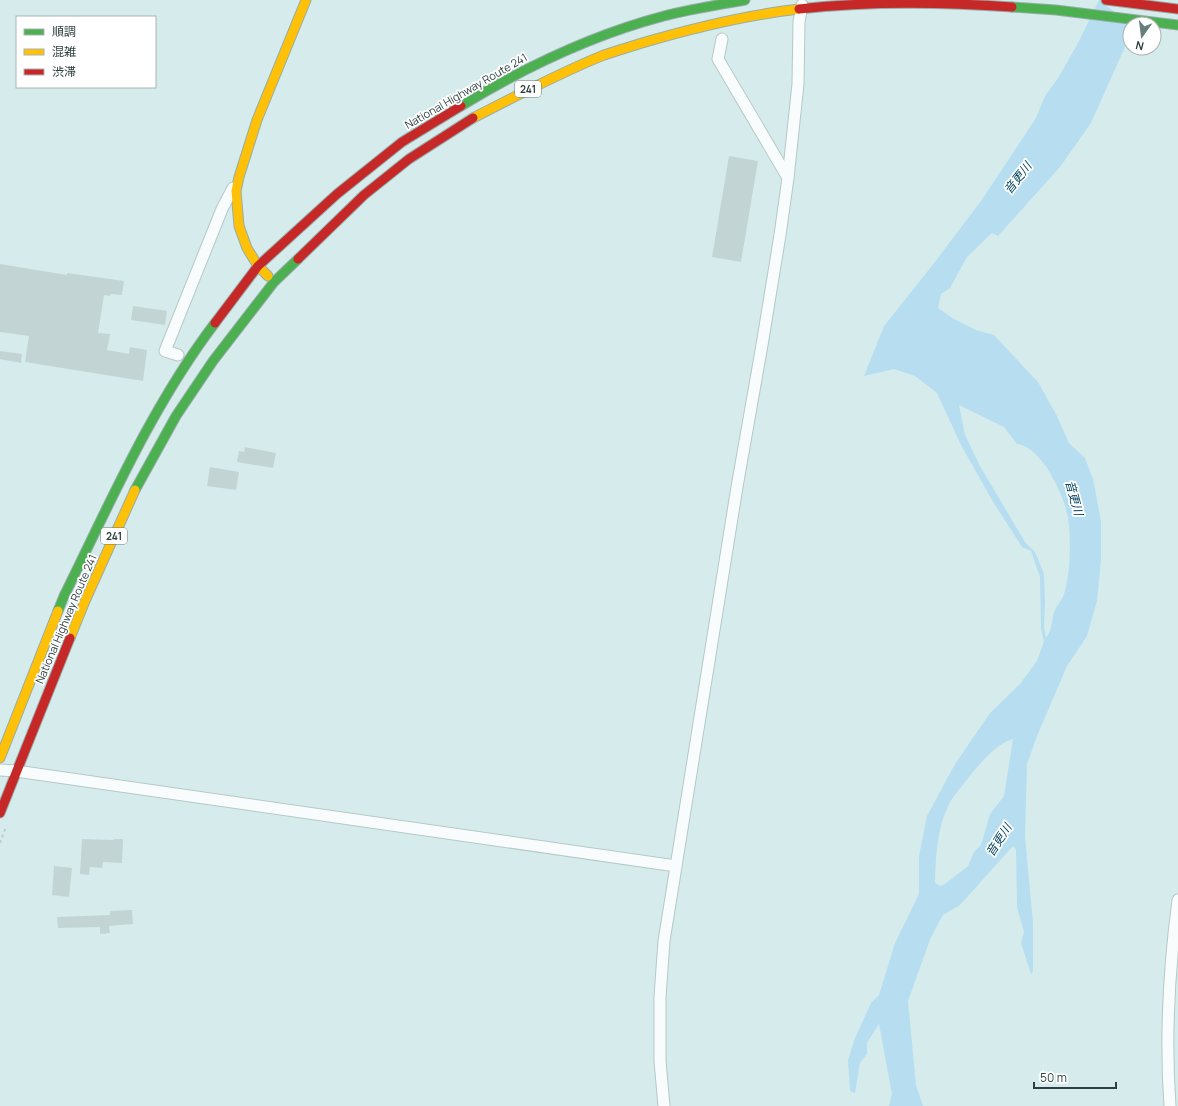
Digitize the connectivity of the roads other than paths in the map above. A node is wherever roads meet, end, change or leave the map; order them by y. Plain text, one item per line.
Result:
1 (306, 0) edge
2 (745, 0) edge
3 (1106, 0) edge
4 (802, 4) edge
5 (1178, 9) edge
6 (1178, 26) edge
7 (722, 39) dead end
8 (239, 177) junction
9 (788, 178) junction
10 (258, 266) junction
11 (274, 282) junction
12 (178, 355) dead end
13 (0, 758) edge
14 (0, 770) edge
15 (16, 771) junction
16 (0, 814) edge
17 (676, 866) junction
18 (1178, 900) edge
19 (1176, 937) edge
20 (664, 1106) edge
21 (1170, 1106) edge

1 - 8 highway
2 - 10 highway, National Highway Route 241 / 241
3 - 5 highway
4 - 6 highway, National Highway Route 241 / 241
4 - 9 street
4 - 11 highway, National Highway Route 241 / 241
7 - 9 street
8 - 10 highway
8 - 12 street
9 - 17 street
10 - 11 highway
10 - 13 highway, National Highway Route 241 / 241
11 - 15 highway, National Highway Route 241 / 241
14 - 15 street
15 - 16 highway, National Highway Route 241 / 241
15 - 17 street
17 - 20 street
18 - 19 street
19 - 21 street

